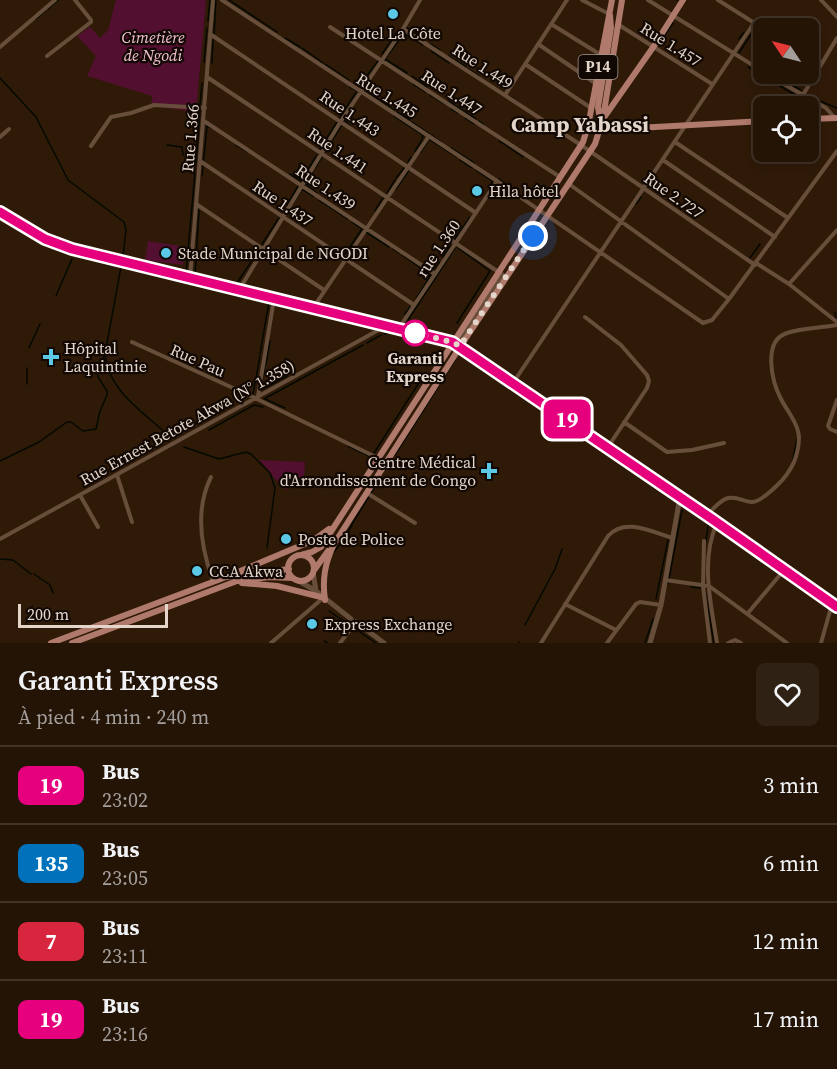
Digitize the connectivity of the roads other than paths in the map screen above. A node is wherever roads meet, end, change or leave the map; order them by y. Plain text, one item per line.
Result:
1 (55, 0) edge
2 (75, 0) edge
3 (213, 0) edge
4 (222, 0) edge
5 (420, 0) edge
6 (567, 0) edge
7 (582, 0) edge
8 (612, 0) edge
9 (622, 0) edge
10 (648, 0) edge
11 (684, 0) edge
12 (718, 0) edge
13 (821, 0) edge
14 (609, 14) junction
15 (673, 16) junction
16 (837, 17) edge
17 (753, 22) edge
18 (551, 24) junction
19 (753, 24) edge
20 (618, 25) junction
21 (330, 27) dead end
22 (403, 29) junction
23 (210, 34) junction
24 (837, 38) edge
25 (538, 44) junction
26 (654, 46) junction
27 (0, 47) edge
28 (733, 54) junction
29 (47, 56) dead end
30 (601, 56) junction
31 (382, 61) junction
32 (525, 64) junction
33 (821, 64) joint
34 (753, 66) edge
35 (207, 77) junction
36 (595, 83) junction
37 (712, 84) junction
38 (784, 84) edge
39 (360, 91) junction
40 (505, 95) junction
41 (803, 95) junction
42 (205, 108) junction
43 (591, 108) junction
44 (603, 118) junction
45 (819, 118) edge
46 (836, 118) edge
47 (204, 121) junction
48 (341, 121) junction
49 (753, 122) edge
50 (601, 126) junction
51 (684, 126) junction
52 (9, 129) dead end
53 (429, 136) junction
54 (0, 137) edge
55 (675, 142) junction
56 (581, 145) junction
57 (91, 146) dead end
58 (837, 151) edge
59 (590, 152) junction
60 (322, 153) junction
61 (663, 160) junction
62 (200, 161) junction
63 (408, 166) junction
64 (560, 177) junction
65 (497, 181) junction
66 (568, 184) junction
67 (302, 185) junction
68 (643, 189) junction
69 (387, 198) junction
70 (196, 204) junction
71 (539, 209) junction
72 (0, 212) edge
73 (476, 213) junction
74 (547, 215) junction
75 (282, 218) junction
76 (788, 218) junction
77 (621, 220) junction
78 (367, 229) junction
79 (837, 230) edge
80 (775, 237) junction
81 (456, 243) junction
82 (263, 249) junction
83 (600, 252) junction
84 (345, 259) junction
85 (756, 264) junction
86 (435, 274) junction
87 (501, 274) junction
88 (190, 279) junction
89 (789, 284) junction
90 (239, 290) junction
91 (324, 290) junction
92 (274, 299) junction
93 (729, 299) junction
94 (414, 305) junction
95 (313, 308) junction
96 (585, 317) dead end
97 (837, 324) edge
98 (384, 326) junction
99 (398, 329) junction
100 (132, 342) dead end
101 (452, 342) junction
102 (460, 346) junction
103 (513, 383) junction
104 (257, 398) junction
105 (837, 400) edge
106 (624, 423) junction
107 (837, 432) edge
108 (724, 443) dead end
109 (608, 447) junction
110 (377, 458) junction
111 (386, 462) junction
112 (117, 474) junction
113 (211, 477) dead end
114 (367, 492) junction
115 (80, 495) junction
116 (680, 497) junction
117 (711, 518) junction
118 (132, 522) dead end
119 (415, 523) dead end
120 (334, 525) junction
121 (98, 527) dead end
122 (672, 538) junction
123 (0, 539) edge
124 (704, 541) dead end
125 (334, 544) junction
126 (301, 555) junction
127 (289, 569) junction
128 (784, 570) junction
129 (314, 571) junction
130 (232, 575) junction
131 (296, 579) junction
132 (665, 580) junction
133 (213, 581) junction
134 (229, 583) junction
135 (706, 586) junction
136 (321, 597) junction
137 (565, 604) junction
138 (661, 605) junction
139 (835, 606) edge
140 (748, 613) junction
141 (353, 620) junction
142 (616, 630) junction
143 (781, 641) edge
144 (51, 643) edge
145 (72, 643) edge
146 (271, 643) edge
147 (340, 643) edge
148 (384, 643) edge
149 (541, 643) edge
150 (608, 643) edge
151 (650, 643) edge
152 (710, 643) edge
153 (717, 643) edge
154 (728, 643) edge
155 (741, 643) edge
156 (787, 643) edge
157 (821, 643) edge

1 - 27 street
2 - 29 street
3 - 23 street, Rue 1.366
4 - 39 street, Rue 1.445
5 - 22 street
6 - 18 street
7 - 14 street
8 - 14 main road, P14
9 - 20 main road, P14
10 - 15 street
11 - 15 main road
12 - 17 street
13 - 16 street
14 - 30 main road, P14
14 - 50 main road
15 - 26 main road
15 - 28 street
18 - 25 street
18 - 30 street
19 - 28 street
20 - 26 street, Rue 1.457
20 - 44 main road, P14
21 - 31 street, Rue 1.447
22 - 31 street
22 - 40 street, Rue 1.449
23 - 35 street, Rue 1.366
23 - 48 street, Rue 1.443
24 - 33 street
25 - 32 street
25 - 36 street
26 - 37 street, Rue 1.457
26 - 44 main road
28 - 34 street
28 - 37 street
30 - 36 main road, P14
31 - 39 street
31 - 64 street, Rue 1.447
32 - 40 street
32 - 43 street
33 - 41 street
35 - 42 street, Rue 1.366
35 - 60 street, Rue 1.441
36 - 43 main road, P14
37 - 51 street
38 - 41 street
39 - 48 street
39 - 53 street, Rue 1.445
40 - 56 street, Rue 1.449
41 - 46 street
42 - 47 street, Rue 1.366
42 - 57 street
43 - 56 main road, P14
44 - 50 main road, P14
45 - 46 main road
47 - 62 street, Rue 1.366
47 - 67 street, Rue 1.439
48 - 60 street
48 - 63 street, Rue 1.443
49 - 51 main road
50 - 51 main road
50 - 59 main road, P14
51 - 55 street
52 - 54 street
53 - 63 street
53 - 65 street, Rue 1.445
55 - 61 street
55 - 76 street
56 - 59 street, Rue 2.727
56 - 64 main road, P14
58 - 76 street
59 - 66 main road, P14
59 - 68 street, Rue 2.727
60 - 67 street
60 - 69 street, Rue 1.441
61 - 68 street
61 - 80 street
62 - 70 street, Rue 1.366
62 - 75 street, Rue 1.437
63 - 69 street
63 - 73 street, Rue 1.443
64 - 71 main road, P14
65 - 71 street, Rue 1.445
65 - 73 street, rue 1.360
66 - 74 main road, P14
66 - 77 street
67 - 75 street
67 - 78 street, Rue 1.439
68 - 77 street
68 - 85 street, Rue 2.727
69 - 78 street
69 - 81 street, Rue 1.441
70 - 82 street
70 - 88 street, Rue 1.366
71 - 74 street, Rue 1.445
71 - 87 main road, P14
72 - 88 main road
73 - 81 street, rue 1.360
74 - 83 street, Rue 1.445
74 - 87 main road, P14
75 - 82 street
75 - 84 street, Rue 1.437
76 - 80 street
77 - 83 street
77 - 93 street
78 - 84 street
78 - 86 street, Rue 1.439
79 - 89 street
80 - 85 street
81 - 86 street, rue 1.360
81 - 87 street, Rue 1.441
82 - 90 street
82 - 91 street
83 - 93 street, Rue 1.445
83 - 103 street
84 - 91 street
84 - 94 street, Rue 1.437
85 - 89 street, Rue 2.727
85 - 93 street
86 - 94 street, rue 1.360
87 - 87 street
87 - 101 main road, P14
87 - 102 main road, P14
88 - 90 main road
89 - 97 street, Rue 2.727
90 - 92 main road
91 - 95 street
92 - 95 main road
92 - 104 street
94 - 99 street, rue 1.360
95 - 98 main road
96 - 106 street
97 - 117 street
98 - 99 main road
98 - 104 street, Rue Ernest Betote Akwa (N° 1.358)
99 - 101 main road
100 - 104 street, Rue Pau
101 - 102 main road
101 - 110 main road, P14
102 - 103 main road
102 - 111 main road, P14
103 - 109 main road
104 - 110 street, Rue Pau
104 - 112 street, Rue Ernest Betote Akwa (N° 1.358)
105 - 107 street
106 - 108 street
106 - 109 street
109 - 116 main road
110 - 111 street, Rue Pau
110 - 120 main road, P14
111 - 114 main road, P14
112 - 115 street, Rue Ernest Betote Akwa (N° 1.358)
112 - 118 street
113 - 133 street
114 - 119 street
114 - 125 main road, P14
115 - 121 street
115 - 123 street, Rue Ernest Betote Akwa (N° 1.358)
116 - 117 main road
116 - 122 street
117 - 128 main road
117 - 135 street
120 - 126 main road, P14
120 - 130 main road
122 - 132 street
122 - 137 street
124 - 135 street
125 - 129 main road, P14
125 - 136 main road
126 - 127 main road
126 - 129 main road
127 - 130 main road
127 - 131 main road
128 - 139 main road
128 - 140 street
129 - 131 main road
129 - 136 street
130 - 133 main road
131 - 134 main road
131 - 136 street
132 - 135 street
132 - 138 street
133 - 144 main road
134 - 136 main road
134 - 145 main road
135 - 140 street
135 - 152 street
135 - 153 street
136 - 141 street
136 - 146 street
137 - 142 street
137 - 149 street
138 - 142 street
138 - 151 street
139 - 157 street
140 - 143 street
141 - 147 street
141 - 148 street
142 - 150 street
143 - 156 street
154 - 155 street

